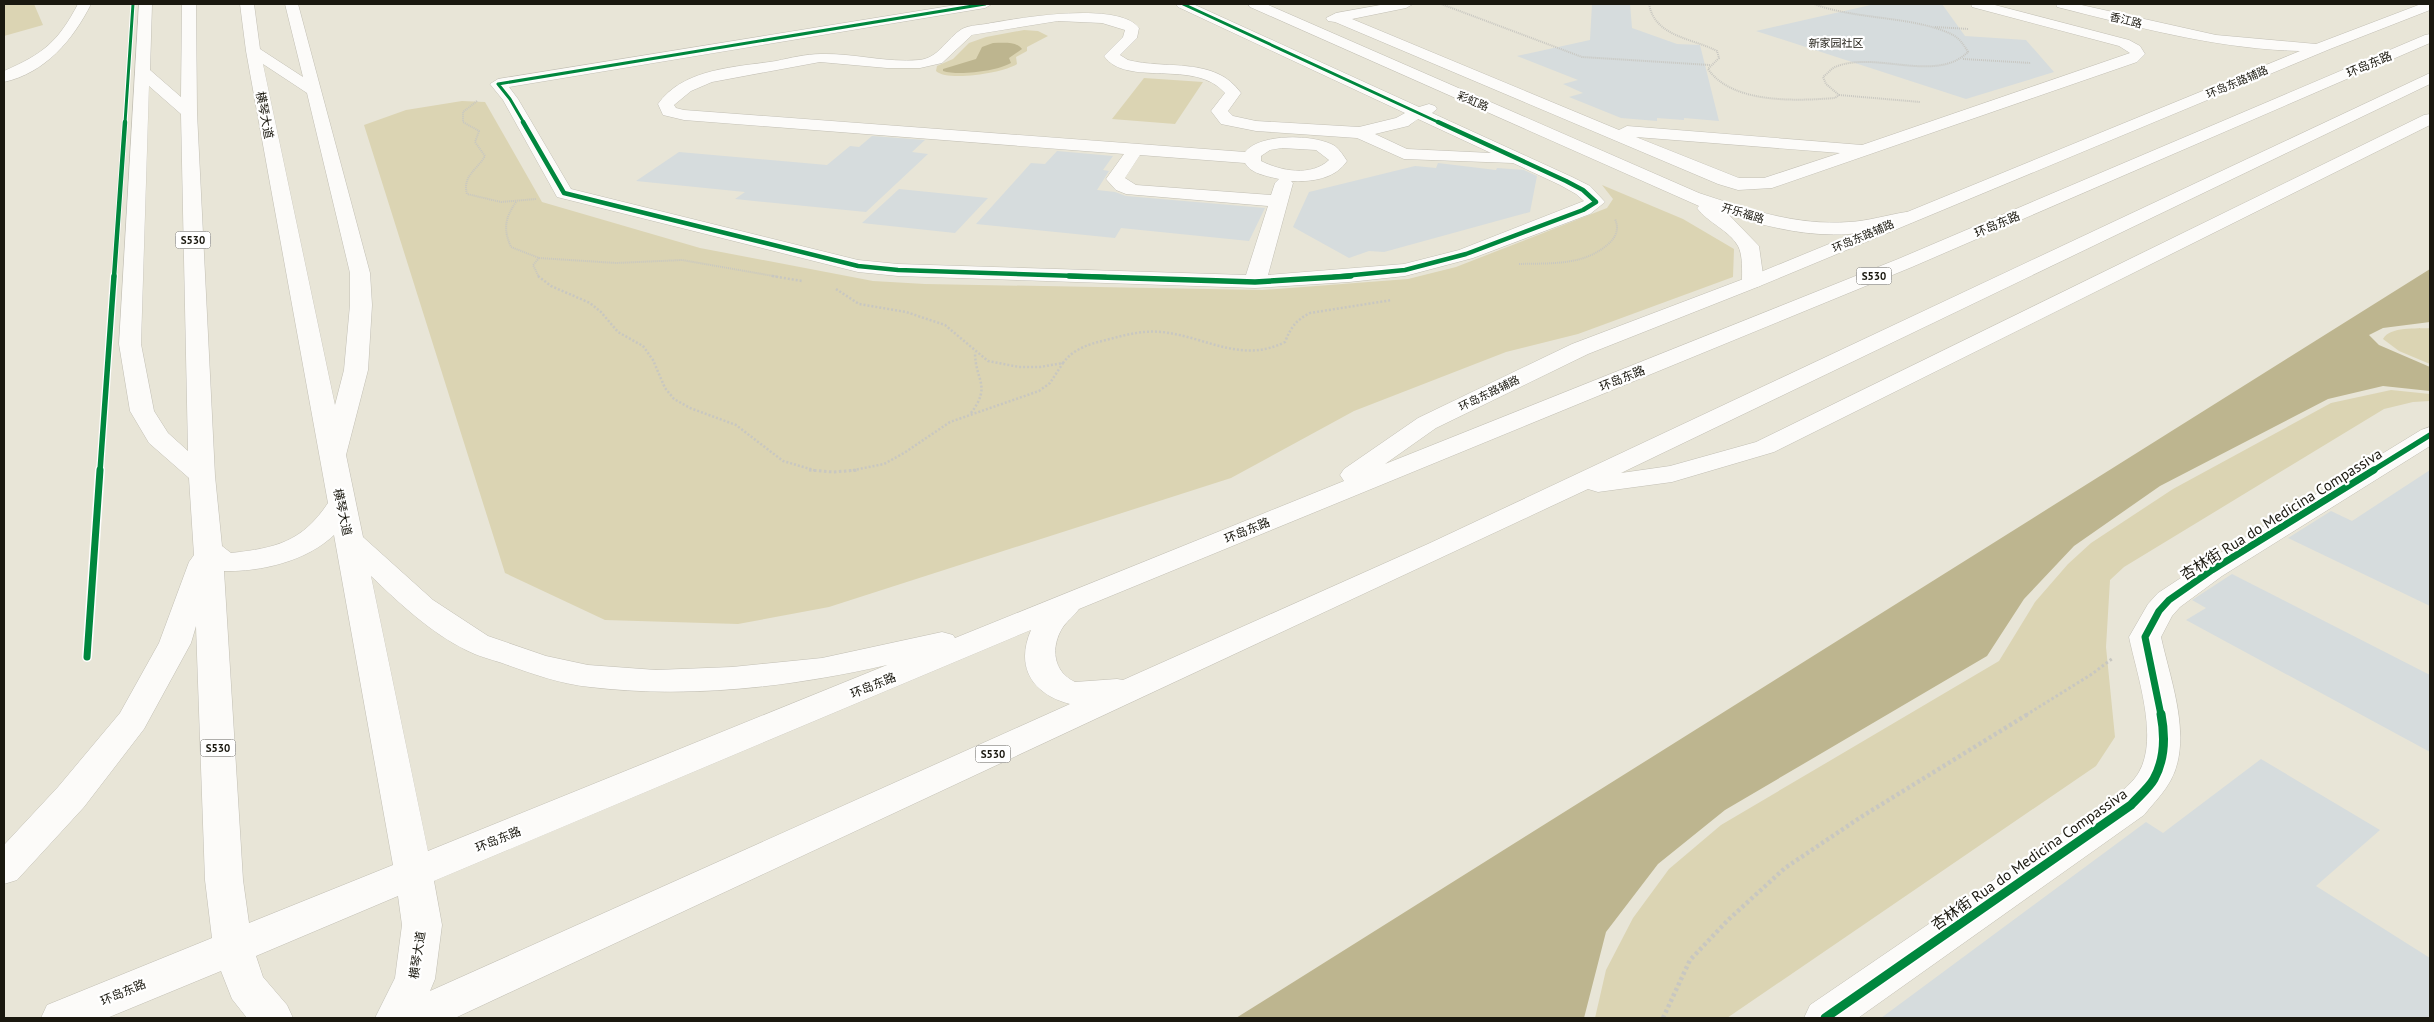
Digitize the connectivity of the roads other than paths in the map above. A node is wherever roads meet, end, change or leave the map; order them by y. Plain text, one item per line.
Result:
1 (84, 4) edge
2 (145, 4) edge
3 (189, 4) edge
4 (246, 4) edge
5 (985, 4) edge
6 (1183, 4) edge
7 (1255, 4) edge
8 (1352, 4) edge
9 (1406, 4) edge
10 (1977, 4) edge
11 (2062, 4) edge
12 (2430, 5) edge
13 (294, 6) edge
14 (1329, 13) junction
15 (1303, 18) junction
16 (2162, 29) junction
17 (68, 34) junction
18 (2430, 38) edge
19 (2325, 46) junction
20 (253, 51) junction
21 (4, 62) edge
22 (2247, 65) junction
23 (142, 71) junction
24 (4, 77) edge
25 (2430, 78) edge
26 (312, 90) junction
27 (1469, 99) junction
28 (1417, 112) junction
29 (189, 113) junction
30 (1513, 118) junction
31 (2430, 119) edge
32 (1603, 129) junction
33 (1358, 132) junction
34 (1459, 132) junction
35 (1425, 134) dead end
36 (1408, 138) dead end
37 (1309, 144) junction
38 (1382, 144) junction
39 (1135, 150) junction
40 (1868, 150) junction
41 (1336, 156) junction
42 (1252, 158) junction
43 (1521, 160) junction
44 (1286, 175) junction
45 (1990, 186) junction
46 (1692, 197) junction
47 (1279, 201) junction
48 (1906, 218) junction
49 (1904, 263) junction
50 (1255, 282) junction
51 (1753, 282) junction
52 (2430, 435) edge
53 (333, 461) junction
54 (202, 476) junction
55 (1572, 488) junction
56 (1313, 503) junction
57 (341, 504) junction
58 (349, 540) junction
59 (208, 549) junction
60 (1070, 602) junction
61 (1021, 623) junction
62 (1140, 686) junction
63 (4, 869) edge
64 (414, 873) junction
65 (233, 946) junction
66 (62, 1018) edge
67 (272, 1018) edge
68 (396, 1018) edge
69 (413, 1018) edge
70 (1825, 1018) edge

1 - 17 main road
2 - 23 main road
3 - 29 main road, S530
4 - 20 main road, 横琴大道
5 - 50 main road
6 - 28 main road
7 - 15 main road, 彩虹路
8 - 14 main road
9 - 14 main road
10 - 40 main road
11 - 16 main road, 香江路
12 - 19 main road, 环岛东路辅路
13 - 26 main road
14 - 15 main road
14 - 32 main road
15 - 27 main road, 彩虹路
16 - 19 main road
16 - 22 main road
17 - 21 main road
17 - 24 main road
18 - 49 main road, 环岛东路 / S530
19 - 22 main road, 环岛东路辅路
20 - 26 main road
20 - 53 main road, 横琴大道
22 - 45 main road, 环岛东路辅路
23 - 29 main road
23 - 54 main road
25 - 55 main road, S530
26 - 53 main road
27 - 28 main road
27 - 30 main road, 彩虹路
28 - 33 main road
28 - 34 main road
29 - 54 main road, S530
30 - 34 main road
30 - 46 main road, 彩虹路
31 - 55 main road
32 - 40 main road
32 - 40 main road
33 - 37 main road
33 - 38 main road
33 - 39 main road
34 - 35 main road
34 - 43 main road
36 - 38 main road
37 - 41 main road
37 - 42 main road
38 - 41 main road
38 - 43 main road
39 - 42 main road
39 - 47 main road
41 - 44 main road
42 - 44 main road
43 - 50 main road
44 - 47 main road
45 - 48 main road, 环岛东路辅路
45 - 49 main road
46 - 48 main road, 开乐福路
46 - 51 main road, 开乐福路
47 - 50 main road
48 - 51 main road, 环岛东路辅路
49 - 56 main road, 环岛东路 / S530
51 - 56 main road, 环岛东路辅路
52 - 70 main road, 杏林街 Rua do Medicina Compassiva
53 - 57 main road, 横琴大道
54 - 59 main road, S530
55 - 62 main road, S530
56 - 60 main road, 环岛东路 / S530
57 - 58 main road, 横琴大道
57 - 59 main road
58 - 61 main road
58 - 64 main road, 横琴大道
59 - 63 main road
59 - 65 main road, S530
60 - 61 main road, 环岛东路 / S530
60 - 62 main road
61 - 64 main road, 环岛东路 / S530
62 - 69 main road, S530
64 - 65 main road, 环岛东路 / S530
64 - 68 main road, 横琴大道
65 - 66 main road, 环岛东路
65 - 67 main road, S530

